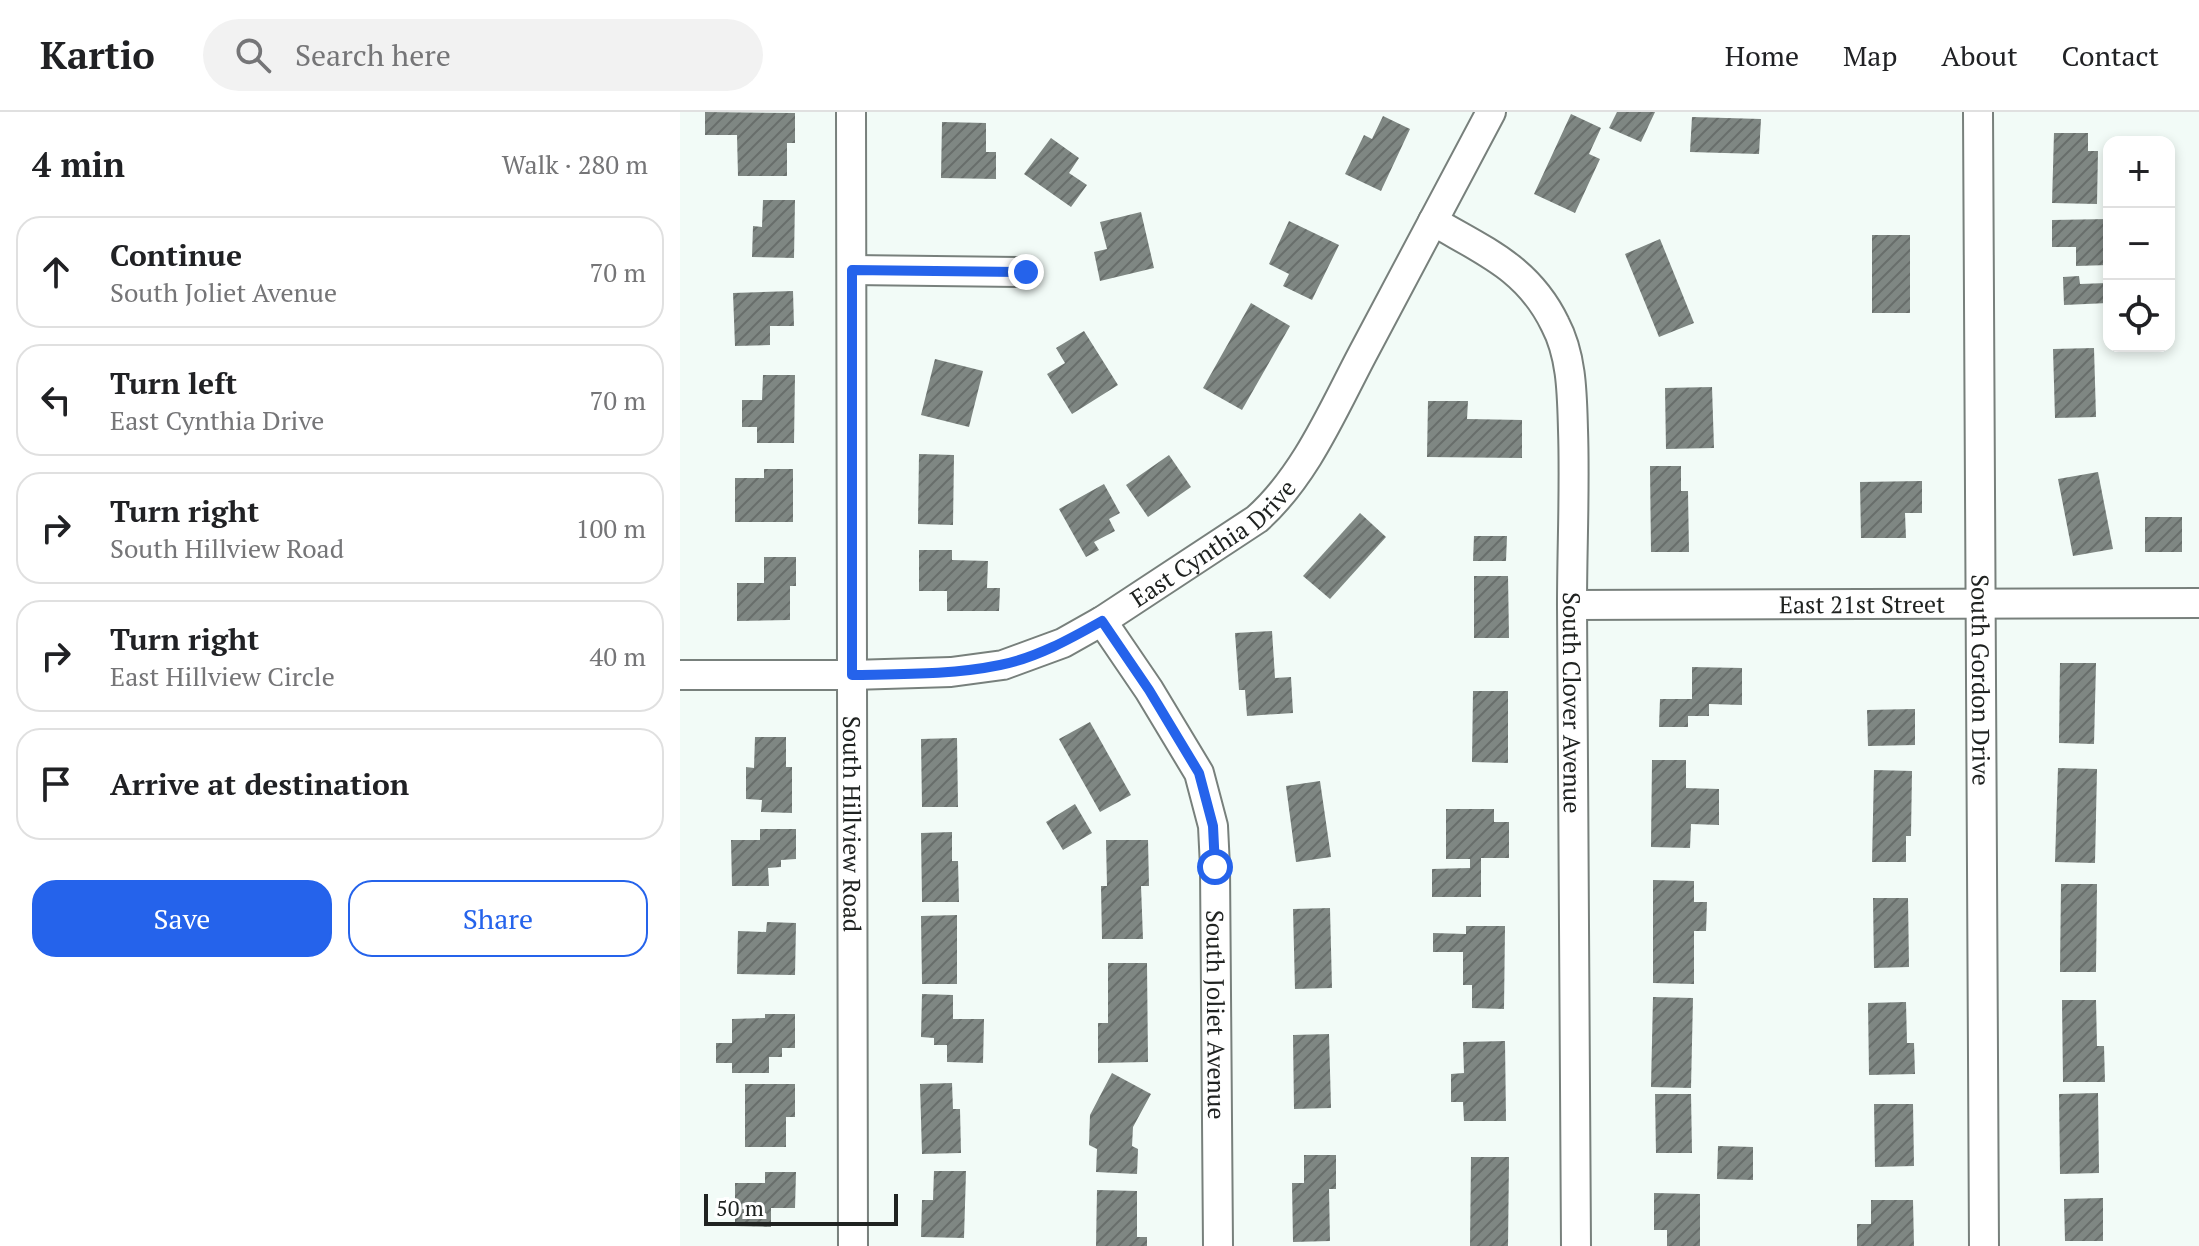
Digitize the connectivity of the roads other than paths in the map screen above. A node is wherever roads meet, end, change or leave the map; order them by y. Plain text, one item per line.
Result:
1 (851, 112) edge
2 (1491, 112) edge
3 (1978, 112) edge
4 (1433, 221) junction
5 (852, 270) junction
6 (1026, 272) dead end
7 (2199, 603) edge
8 (1981, 604) junction
9 (1572, 605) junction
10 (1102, 621) junction
11 (680, 675) edge
12 (852, 675) junction
13 (853, 1246) edge
14 (1218, 1246) edge
15 (1576, 1246) edge
16 (1984, 1246) edge

1 - 5 street, South Hillview Road
2 - 4 street, East Cynthia Drive
3 - 8 street, South Gordon Drive
4 - 9 street, South Clover Avenue
4 - 10 street, East Cynthia Drive
5 - 6 street
5 - 12 street, South Hillview Road
7 - 8 street, East 21st Street
8 - 9 street, East 21st Street
8 - 16 street, South Gordon Drive
9 - 15 street, South Clover Avenue
10 - 12 street, East Cynthia Drive
10 - 14 street, South Joliet Avenue
11 - 12 street, East Cynthia Drive
12 - 13 street, South Hillview Road

